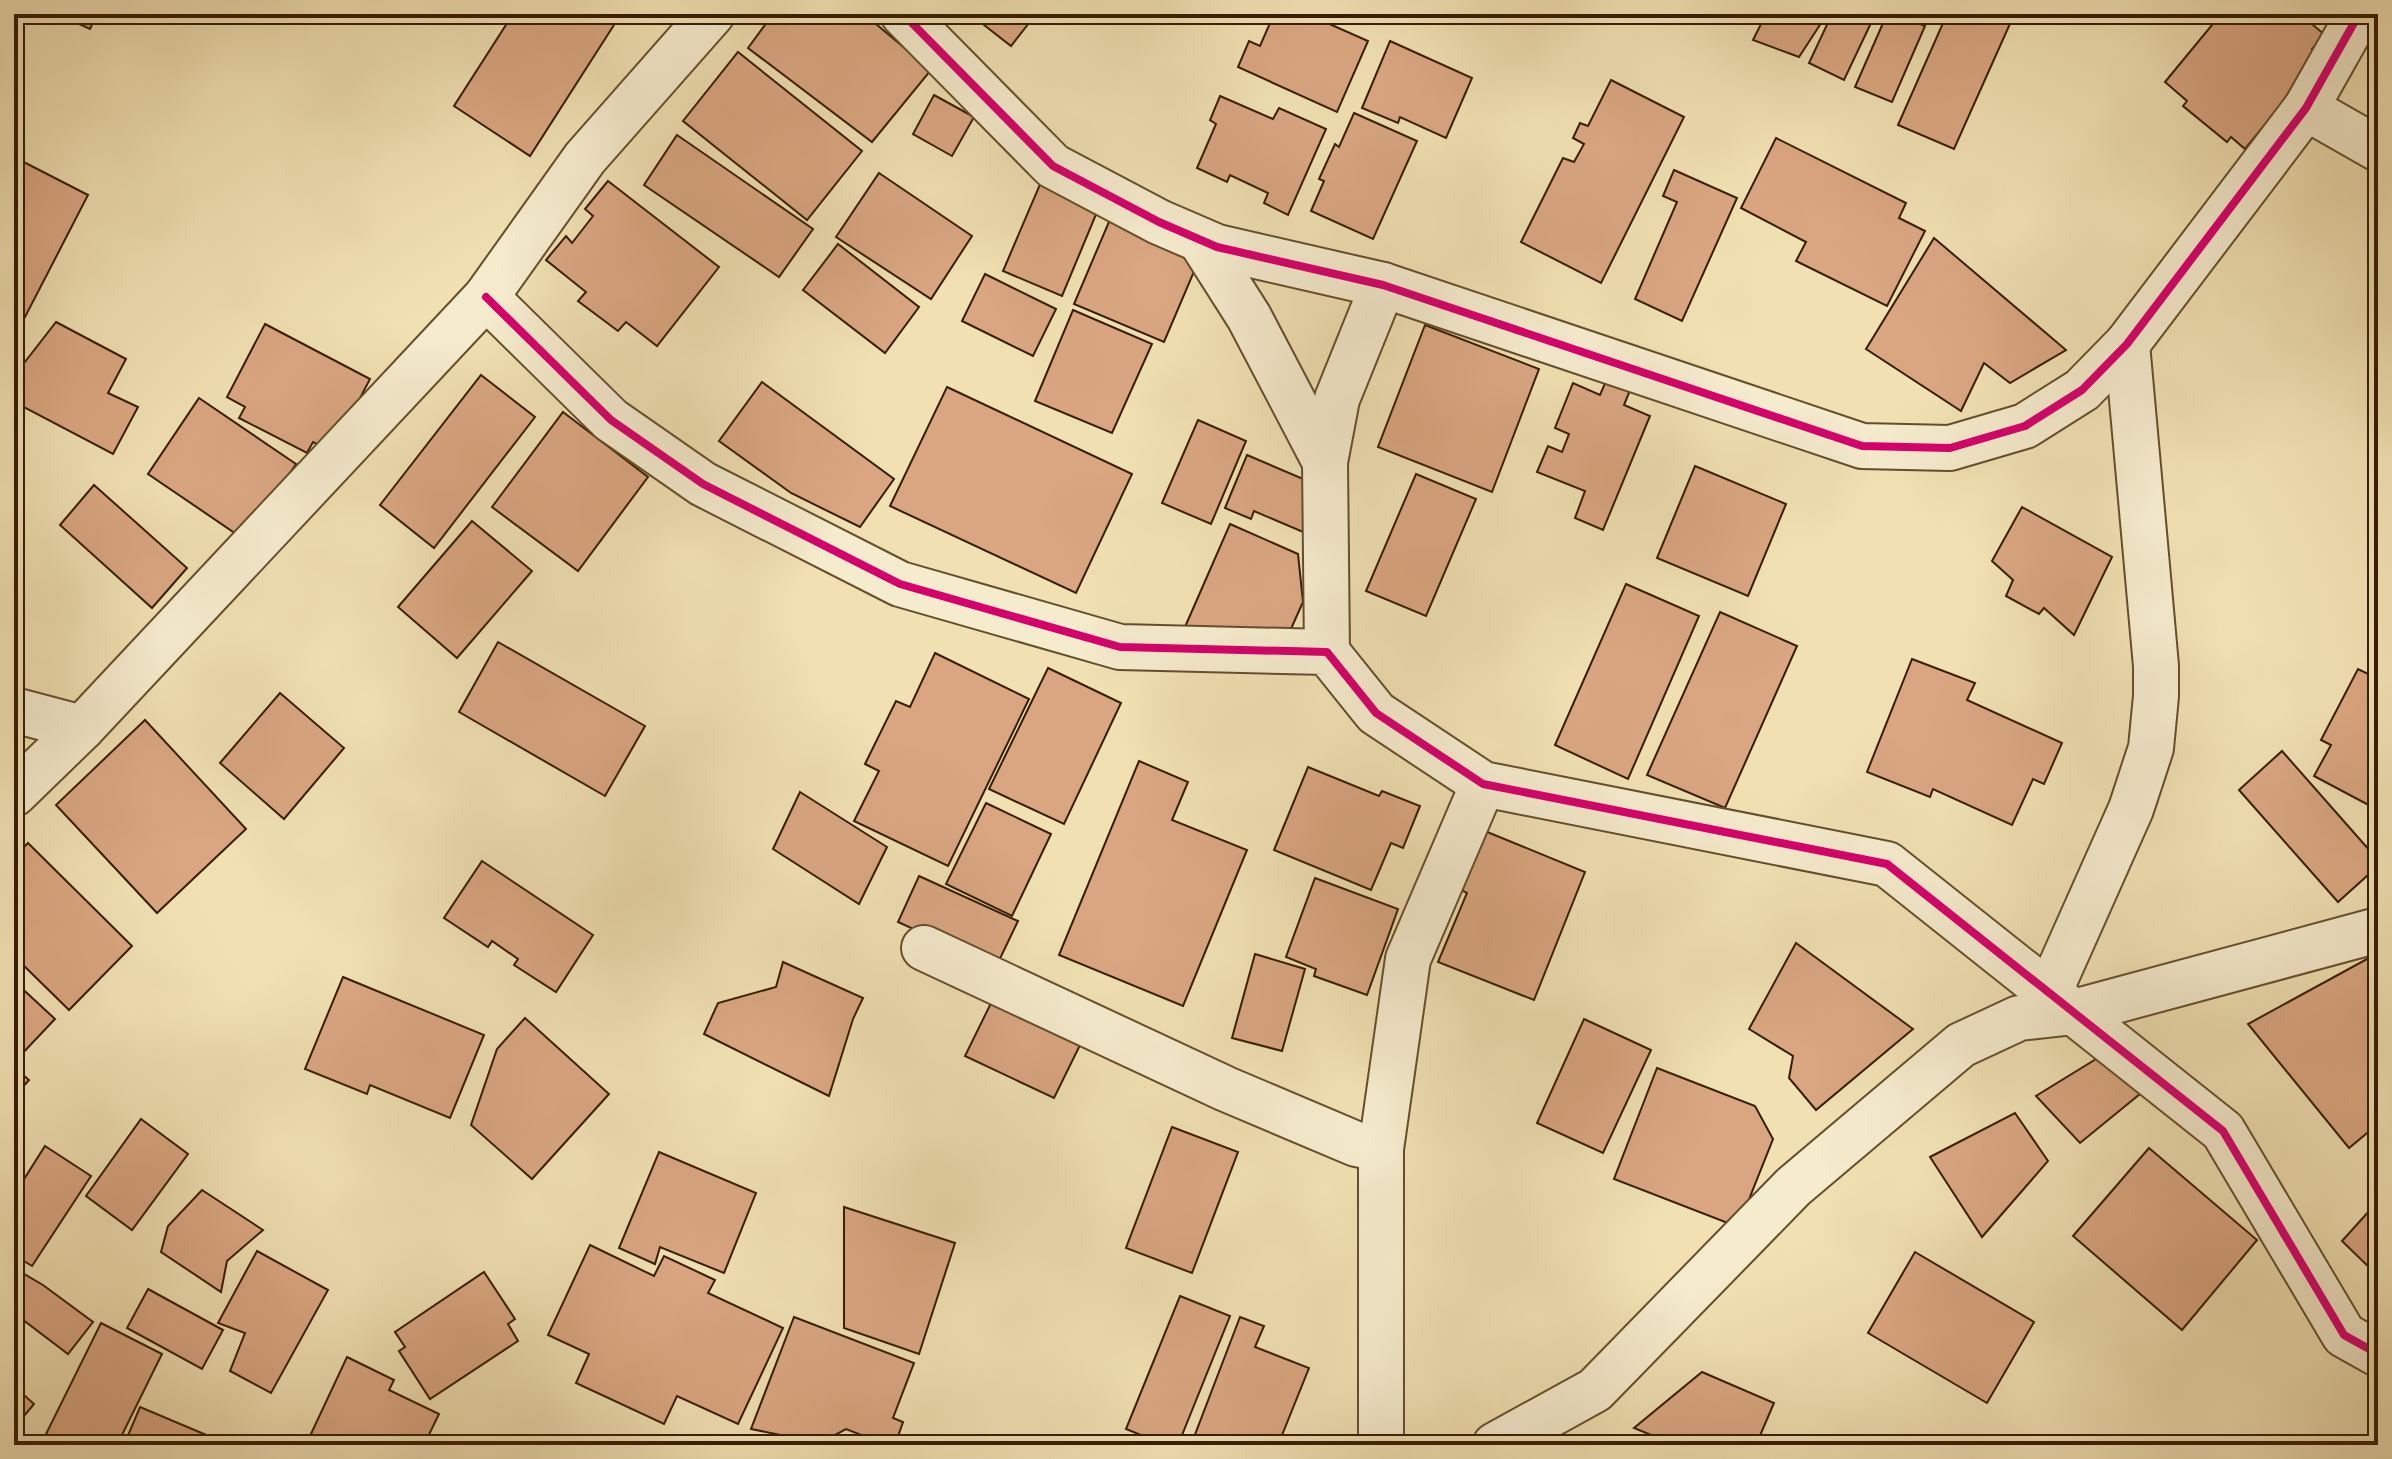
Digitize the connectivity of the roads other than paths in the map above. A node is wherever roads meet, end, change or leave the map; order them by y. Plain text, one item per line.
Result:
1 (712, 14) edge
2 (903, 14) edge
3 (2359, 14) edge
4 (2306, 108) junction
5 (2378, 149) edge
6 (1200, 240) junction
7 (1383, 285) junction
8 (486, 297) junction
9 (2127, 344) junction
10 (1325, 462) junction
11 (1327, 652) junction
12 (14, 710) edge
13 (82, 728) junction
14 (1483, 784) junction
15 (14, 794) edge
16 (2378, 930) edge
17 (924, 948) dead end
18 (2062, 1002) junction
19 (1381, 1149) junction
20 (2378, 1354) edge
21 (1381, 1445) edge
22 (1495, 1445) edge

1 - 8 street
2 - 6 street
3 - 4 street
4 - 5 street
4 - 9 street
6 - 7 street
6 - 10 street
7 - 9 street
7 - 10 street
8 - 11 street
8 - 13 street
9 - 18 street
10 - 11 street
11 - 14 street
12 - 13 street
13 - 15 street
14 - 18 street
14 - 19 street
16 - 18 street
17 - 19 street
18 - 20 street
18 - 22 street
19 - 21 street

